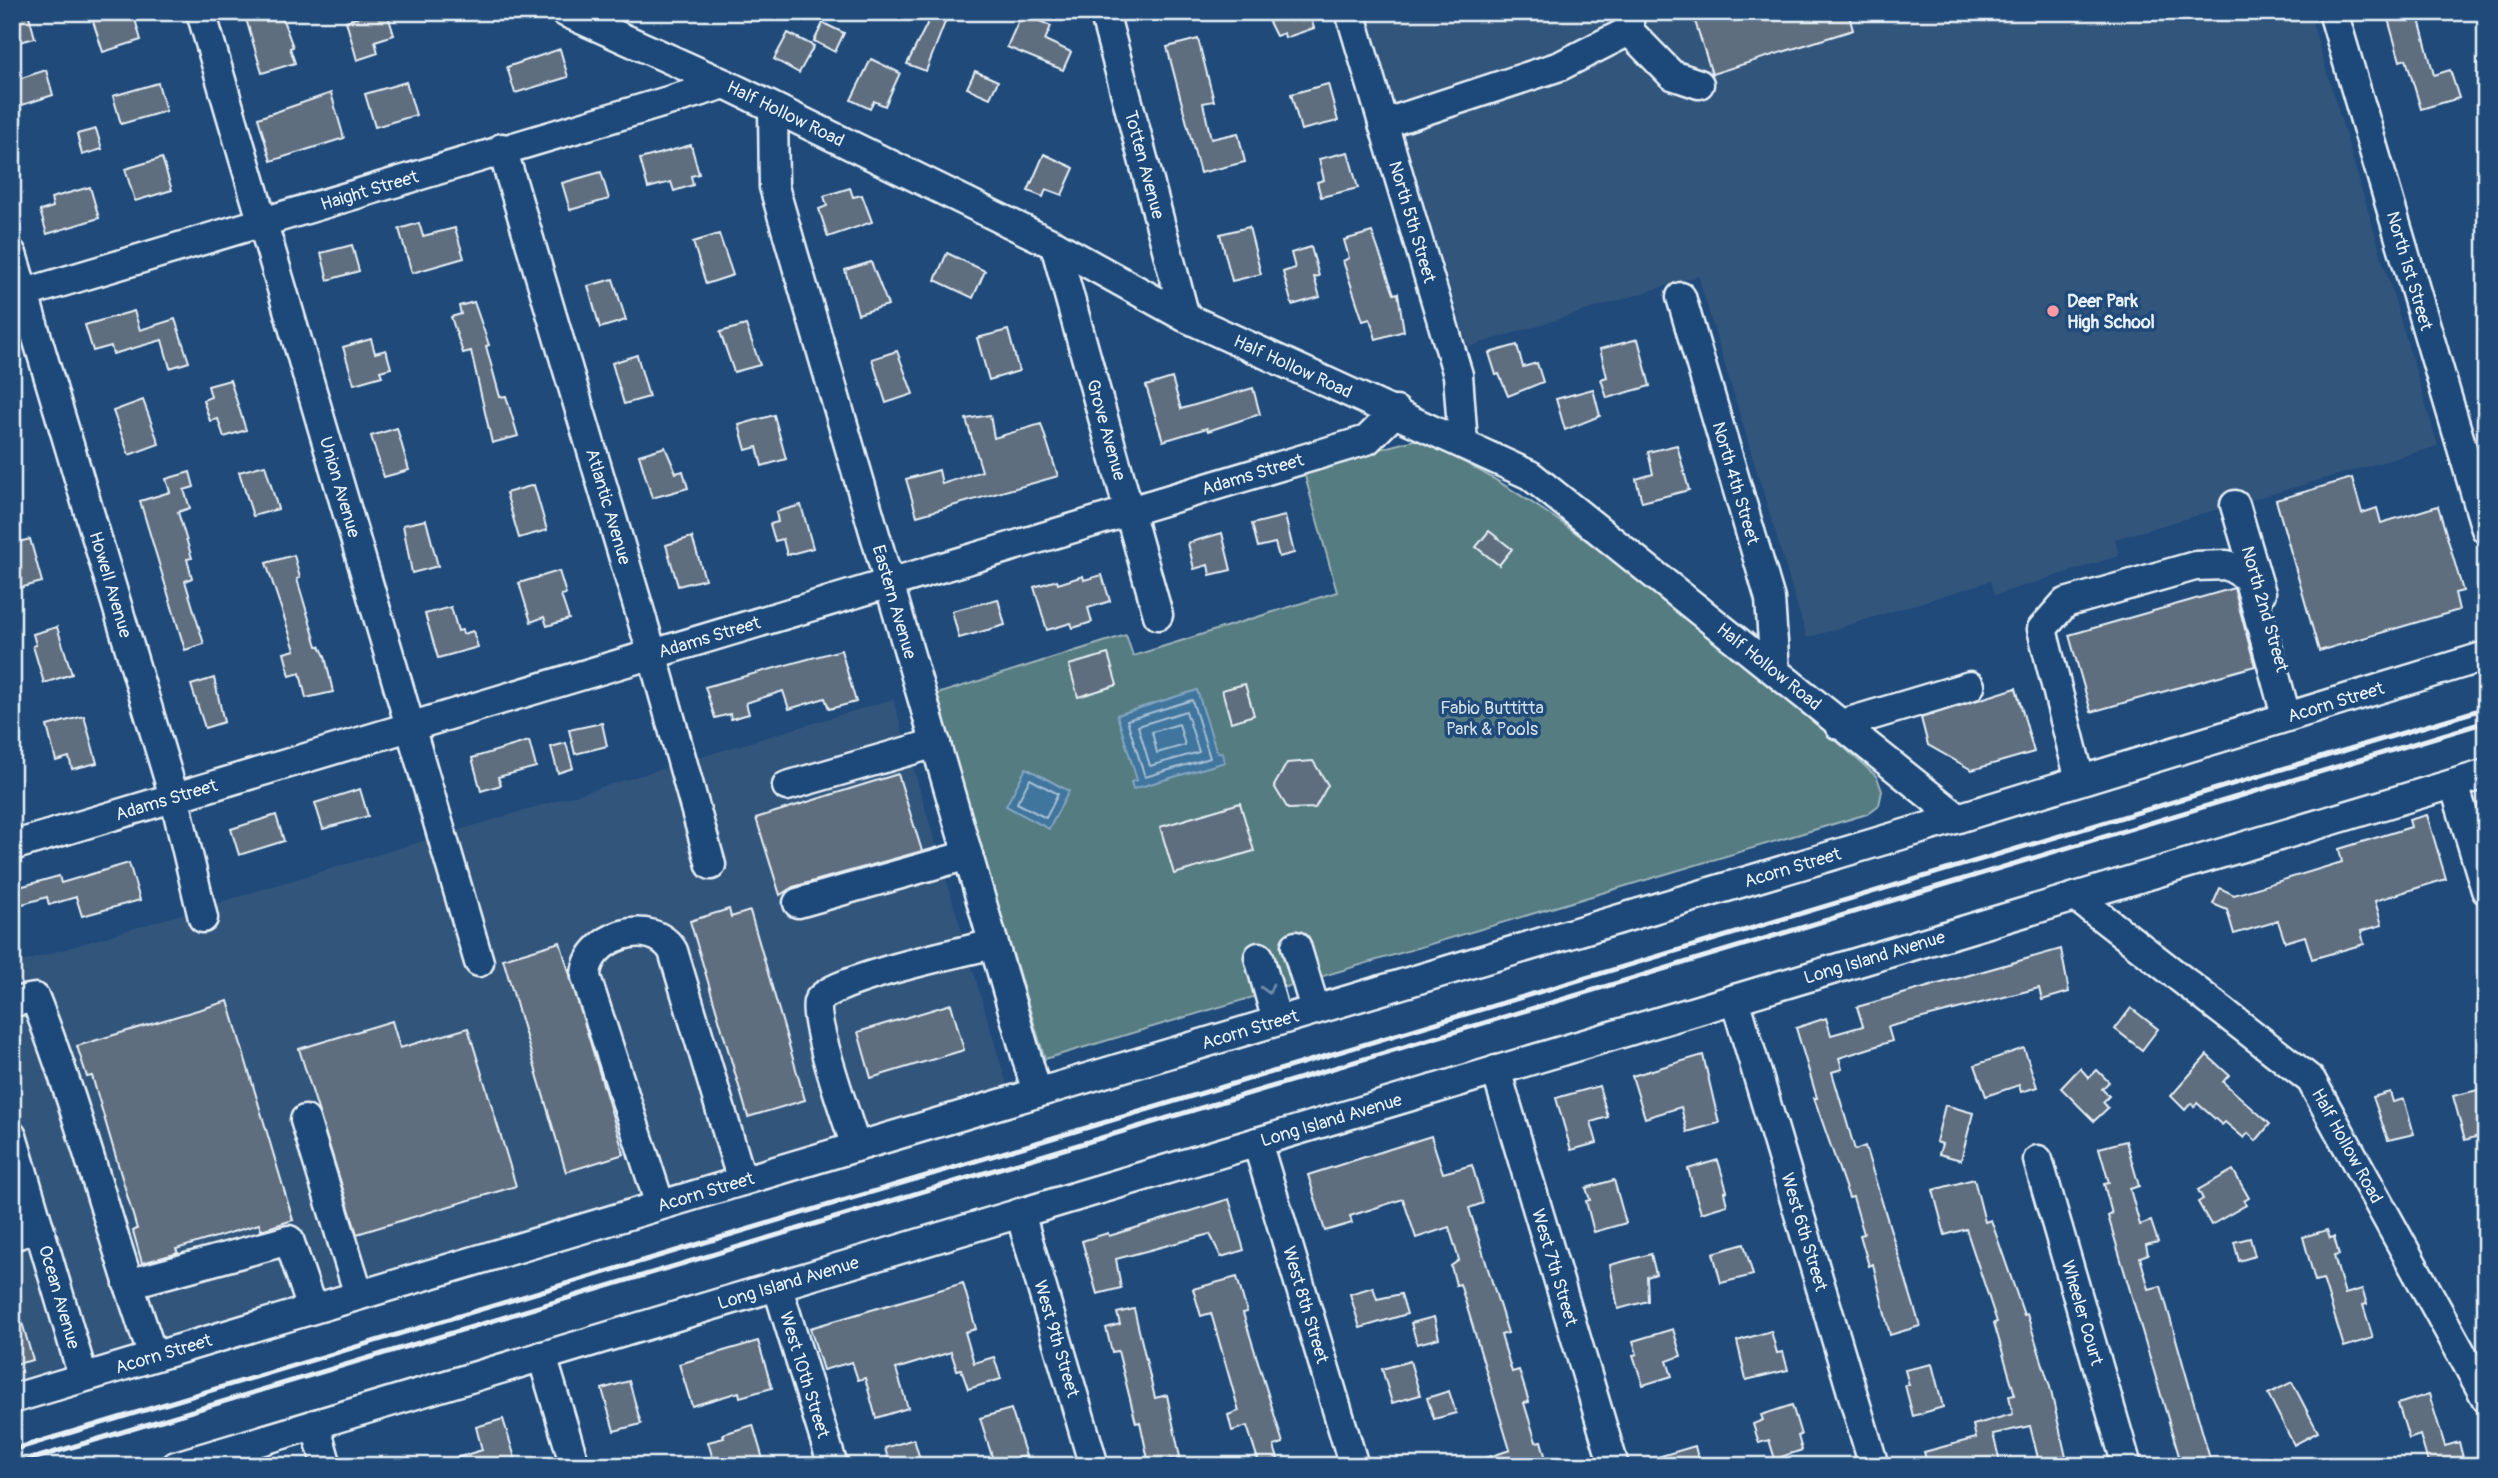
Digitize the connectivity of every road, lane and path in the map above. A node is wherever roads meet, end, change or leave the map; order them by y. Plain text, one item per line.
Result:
1 (201, 12) edge
2 (565, 12) edge
3 (1104, 12) edge
4 (1350, 12) edge
5 (2333, 12) edge
6 (1629, 21) edge
7 (725, 84) junction
8 (1699, 84) dead end
9 (773, 108) junction
10 (1383, 124) junction
11 (502, 148) junction
12 (264, 220) junction
13 (1055, 244) junction
14 (12, 254) edge
15 (18, 295) edge
16 (1681, 297) dead end
17 (1185, 317) junction
18 (1396, 411) junction
19 (1463, 438) junction
20 (2235, 505) dead end
21 (1130, 512) junction
22 (2486, 529) edge
23 (889, 584) junction
24 (1158, 615) dead end
25 (652, 653) junction
26 (2486, 656) edge
27 (1774, 671) junction
28 (1970, 686) dead end
29 (2291, 715) junction
30 (1839, 725) junction
31 (412, 727) junction
32 (936, 743) junction
33 (2486, 774) edge
34 (2080, 780) junction
35 (2454, 784) junction
36 (787, 786) dead end
37 (175, 800) junction
38 (1958, 818) junction
39 (12, 846) edge
40 (968, 855) junction
41 (710, 865) dead end
42 (2486, 890) edge
43 (2076, 897) junction
44 (798, 903) dead end
45 (203, 918) dead end
46 (994, 944) junction
47 (1296, 946) dead end
48 (1259, 957) dead end
49 (479, 962) dead end
50 (1735, 999) junction
51 (12, 1002) edge
52 (1315, 1009) junction
53 (1278, 1021) junction
54 (1496, 1070) junction
55 (1037, 1093) junction
56 (306, 1120) dead end
57 (12, 1136) edge
58 (1257, 1142) junction
59 (856, 1147) junction
60 (2038, 1160) dead end
61 (742, 1181) junction
62 (660, 1205) junction
63 (1020, 1213) junction
64 (39, 1227) junction
65 (12, 1236) edge
66 (128, 1284) junction
67 (777, 1286) junction
68 (359, 1295) junction
69 (312, 1309) junction
70 (153, 1356) junction
71 (542, 1356) junction
72 (83, 1377) junction
73 (2486, 1398) edge
74 (12, 1399) edge
75 (315, 1424) junction
76 (176, 1466) edge
77 (327, 1466) edge
78 (575, 1466) edge
79 (833, 1466) edge
80 (1094, 1466) edge
81 (1354, 1466) edge
82 (1614, 1466) edge
83 (1874, 1466) edge
84 (2127, 1466) edge

1 - 12 street, Union Avenue
2 - 7 street, Half Hollow Road
3 - 17 street, Totten Avenue
4 - 10 street, North 5th Street
5 - 22 street, North 1st Street
6 - 8 street
6 - 10 street
7 - 9 street, Half Hollow Road
7 - 11 street, Haight Street
9 - 13 street, Half Hollow Road
9 - 23 street, Eastern Avenue
10 - 19 street, North 5th Street
11 - 12 street, Haight Street
11 - 25 street, Atlantic Avenue
12 - 15 street, Haight Street
12 - 31 street, Union Avenue
13 - 17 street, Half Hollow Road
13 - 21 street, Grove Avenue
14 - 15 street, Howell Avenue
15 - 37 street, Howell Avenue
16 - 27 street, North 4th Street
17 - 18 street, Half Hollow Road
18 - 19 street, Half Hollow Road
18 - 21 street, Adams Street
19 - 27 street, Half Hollow Road
20 - 29 street, North 2nd Street
21 - 23 street, Adams Street
21 - 24 street, Grove Avenue
23 - 25 street, Adams Street
23 - 32 street, Eastern Avenue
25 - 31 street, Adams Street
25 - 41 street, Atlantic Avenue
26 - 29 street, Acorn Street
27 - 30 street, Half Hollow Road
28 - 30 street
29 - 34 street, Acorn Street
29 - 34 street
30 - 38 street, Half Hollow Road
31 - 37 street, Adams Street
31 - 49 street, Union Avenue
32 - 36 street
32 - 40 street, Eastern Avenue
33 - 35 street, Long Island Avenue
34 - 38 street, Acorn Street
35 - 42 street
35 - 43 street, Long Island Avenue
37 - 39 street, Adams Street
37 - 45 street, Howell Avenue
38 - 52 street, Acorn Street
40 - 44 street
40 - 46 street, Eastern Avenue
43 - 50 street, Long Island Avenue
43 - 73 street, Half Hollow Road
46 - 55 street, Eastern Avenue
46 - 59 street
47 - 52 street
48 -> 53 street
50 - 54 street, Long Island Avenue
50 - 83 street, West 6th Street
51 - 66 street
52 - 53 street, Acorn Street
53 - 55 street, Acorn Street
54 - 58 street, Long Island Avenue
54 - 82 street, West 7th Street
55 - 59 street, Acorn Street
56 - 68 street
57 - 64 street, Ocean Avenue
58 - 63 street, Long Island Avenue
58 - 81 street, West 8th Street
59 - 61 street, Acorn Street
60 - 84 street, Wheeler Court
61 - 62 street, Acorn Street
61 - 62 street
62 - 68 street, Acorn Street
63 - 67 street, Long Island Avenue
63 - 80 street, West 9th Street
64 - 65 street
64 - 72 street, Ocean Avenue
66 - 69 street
66 - 70 street
67 - 71 street, Long Island Avenue
67 - 79 street, West 10th Street
68 - 69 street, Acorn Street
69 - 70 street, Acorn Street
70 - 72 street, Acorn Street
71 - 75 street, Long Island Avenue
71 - 78 street
72 - 74 street, Acorn Street
75 - 76 street, Long Island Avenue
75 - 77 street

